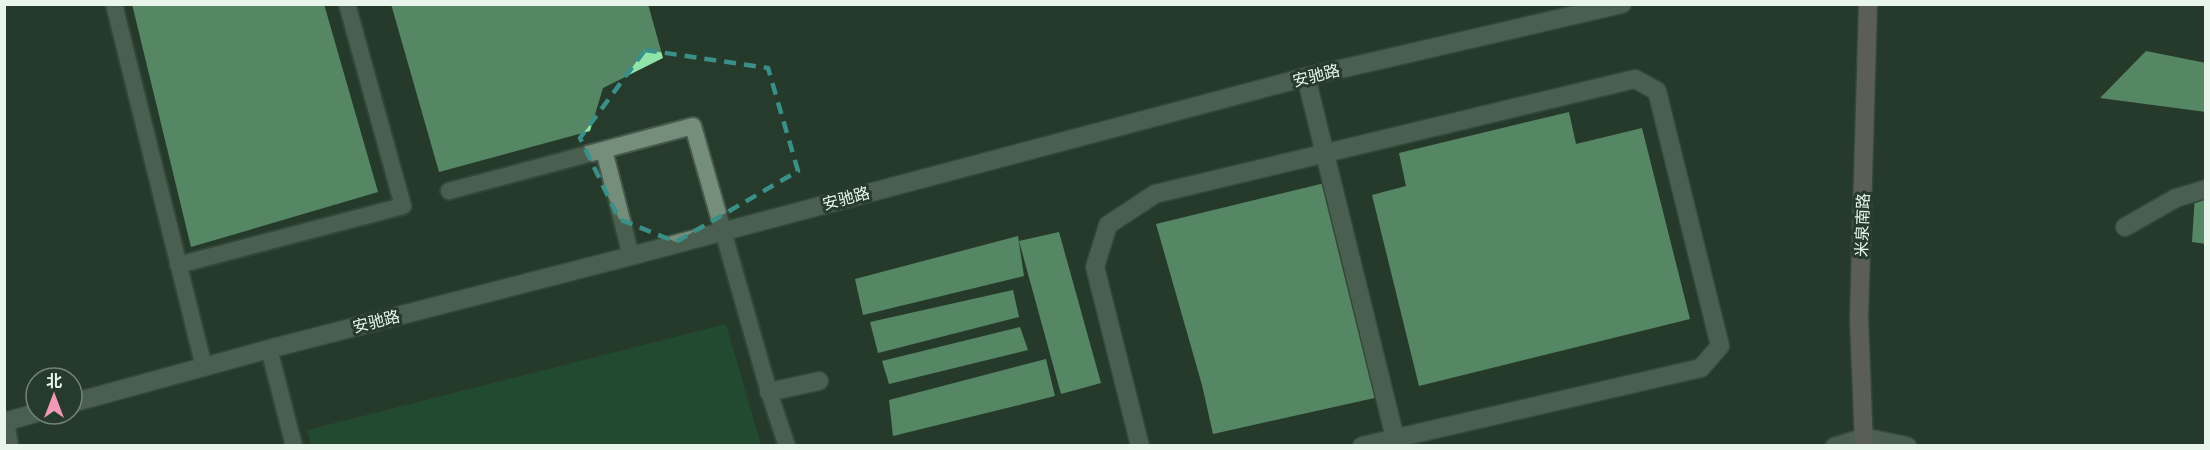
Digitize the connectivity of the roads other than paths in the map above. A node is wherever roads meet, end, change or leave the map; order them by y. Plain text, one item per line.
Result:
1 (114, 4) edge
2 (347, 4) edge
3 (1622, 4) edge
4 (1868, 4) edge
5 (1306, 77) junction
6 (604, 150) junction
7 (1326, 154) junction
8 (2205, 189) edge
9 (449, 190) dead end
10 (2125, 227) dead end
11 (723, 230) junction
12 (631, 256) junction
13 (178, 265) junction
14 (269, 349) junction
15 (204, 367) junction
16 (819, 381) dead end
17 (769, 392) junction
18 (84, 400) edge
19 (24, 416) edge
20 (5, 421) edge
21 (1863, 441) edge
22 (1396, 442) edge
23 (10, 446) edge
24 (294, 446) edge
25 (787, 446) edge
26 (1140, 446) edge
27 (1362, 446) edge
28 (1834, 446) edge
29 (1907, 446) edge

1 - 13 lane
2 - 13 lane
3 - 5 street, 安驰路
4 - 21 main road, 米泉南路
5 - 7 street
5 - 11 street, 安驰路
6 - 9 lane
6 - 11 lane
6 - 12 lane
7 - 22 street
7 - 22 street
7 - 26 street
8 - 10 street
11 - 12 street, 安驰路
11 - 17 lane
12 - 14 street, 安驰路
13 - 15 lane
14 - 15 street, 安驰路
14 - 24 lane
15 - 18 street, 安驰路
16 - 17 street
17 - 25 lane
19 - 20 street
20 - 23 lane
21 - 28 lane
21 - 29 street
22 - 27 street

